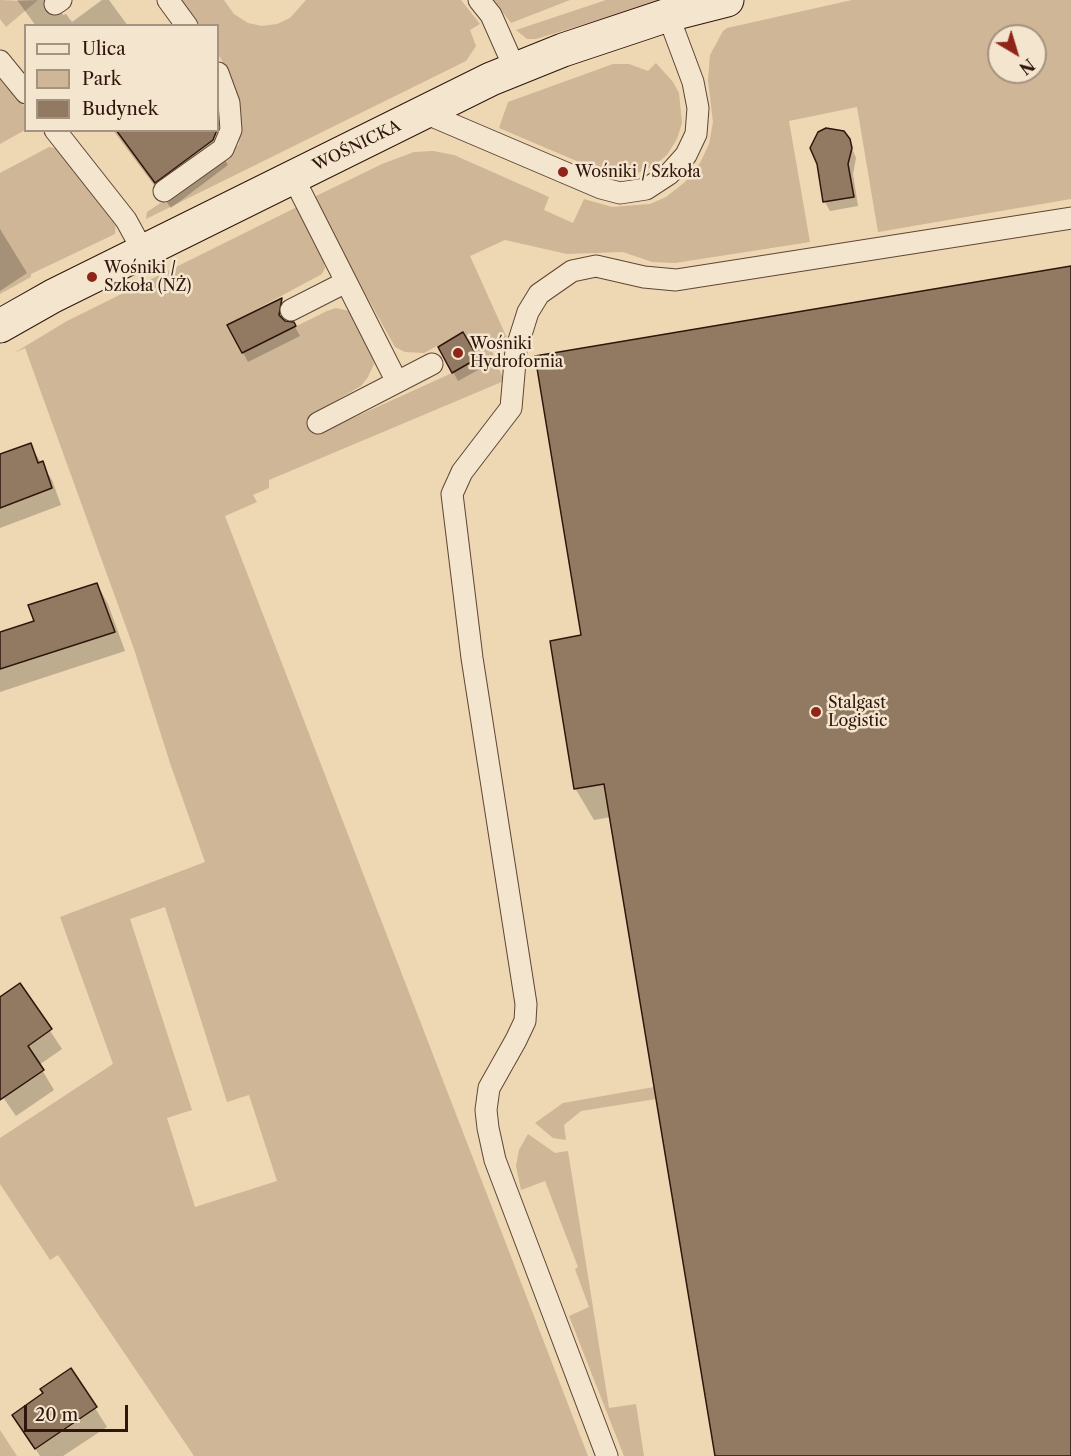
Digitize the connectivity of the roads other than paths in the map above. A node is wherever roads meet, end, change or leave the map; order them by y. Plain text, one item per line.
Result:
1 (168, 0) edge
2 (479, 0) edge
3 (727, 0) edge
4 (668, 15) junction
5 (186, 24) edge
6 (0, 61) edge
7 (515, 69) junction
8 (219, 75) edge
9 (24, 91) edge
10 (425, 113) junction
11 (57, 132) edge
12 (293, 177) junction
13 (164, 191) dead end
14 (1071, 218) edge
15 (143, 251) junction
16 (346, 282) junction
17 (291, 310) dead end
18 (0, 326) edge
19 (432, 364) dead end
20 (397, 382) junction
21 (318, 423) dead end
22 (607, 1456) edge

1 - 5 lane
2 - 7 lane
3 - 4 street, WOŚNICKA
4 - 7 street, WOŚNICKA
4 - 10 lane
6 - 9 lane
7 - 10 street, WOŚNICKA
8 - 13 lane
10 - 12 street, WOŚNICKA
11 - 15 lane
12 - 15 street, WOŚNICKA
12 - 16 lane
14 - 22 lane
15 - 18 street, WOŚNICKA
16 - 17 lane
16 - 20 lane
19 - 20 lane
20 - 21 lane

